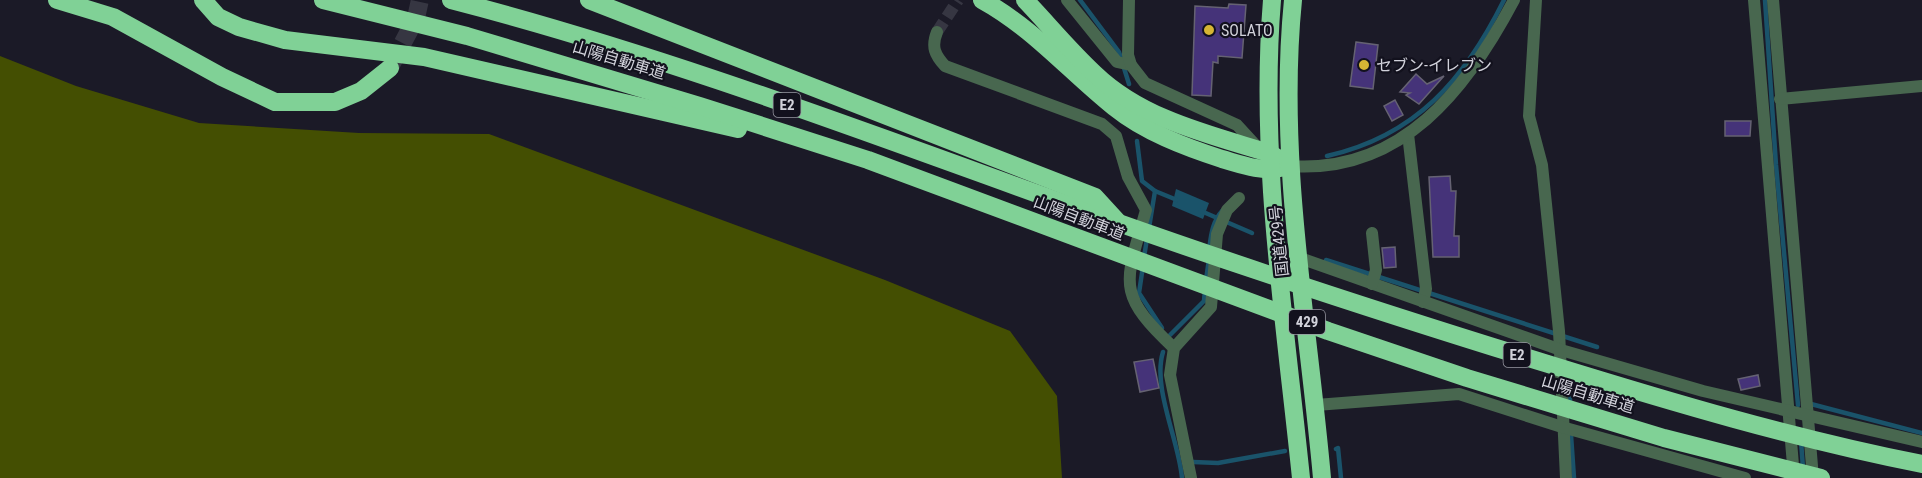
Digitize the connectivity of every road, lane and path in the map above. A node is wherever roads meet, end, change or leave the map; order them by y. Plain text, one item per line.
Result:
1 (57, 0) edge
2 (203, 0) edge
3 (323, 0) edge
4 (451, 0) edge
5 (589, 0) edge
6 (982, 0) edge
7 (1025, 0) edge
8 (1067, 0) edge
9 (1129, 0) edge
10 (1272, 0) edge
11 (1293, 0) edge
12 (1514, 0) edge
13 (1536, 0) edge
14 (1754, 0) edge
15 (1773, 0) edge
16 (937, 32) tunnel mouth
17 (1126, 64) junction
18 (390, 68) tunnel mouth
19 (1922, 86) edge
20 (1780, 99) junction
21 (1408, 135) junction
22 (1267, 158) junction
23 (868, 160) junction
24 (1290, 166) junction
25 (1239, 198) dead end
26 (1118, 222) junction
27 (1372, 233) dead end
28 (1300, 258) junction
29 (1374, 278) junction
30 (1425, 296) junction
31 (1560, 341) junction
32 (1174, 348) junction
33 (1316, 405) junction
34 (1789, 412) junction
35 (1807, 415) junction
36 (1562, 427) junction
37 (1922, 442) edge
38 (1922, 464) edge
39 (1191, 478) edge
40 (1301, 478) edge
41 (1322, 478) edge
42 (1566, 478) edge
43 (1745, 478) edge
44 (1794, 478) edge
45 (1813, 478) edge
46 (1821, 478) edge

1 - 18 highway
2 - 23 highway
3 - 23 highway, 山陽自動車道 / E2
4 - 26 highway, 山陽自動車道 / E2
5 - 26 highway
6 - 22 highway
7 - 22 highway
8 - 17 street
9 - 17 street
10 - 22 highway, 国道429号 / 429
11 - 24 highway, 国道429号 / 429
12 - 21 street
13 - 31 street
14 - 34 street
15 - 20 street
16 - 32 street
17 - 22 street
19 - 20 street
20 - 35 street
21 - 24 street
21 - 30 street
22 - 24 highway
22 - 40 highway, 国道429号 / 429
23 - 46 highway, 山陽自動車道 / E2
24 - 28 highway, 国道429号 / 429
25 - 32 street
26 - 38 highway, 山陽自動車道 / E2
27 - 29 street
28 - 29 street
28 - 33 highway, 国道429号 / 429
29 - 30 street
30 - 31 street
31 - 34 street
31 - 36 street
32 - 39 street
33 - 36 street
33 - 41 highway, 国道429号 / 429
34 - 35 street
34 - 44 street
35 - 37 street
35 - 45 street
36 - 42 street
36 - 43 street

